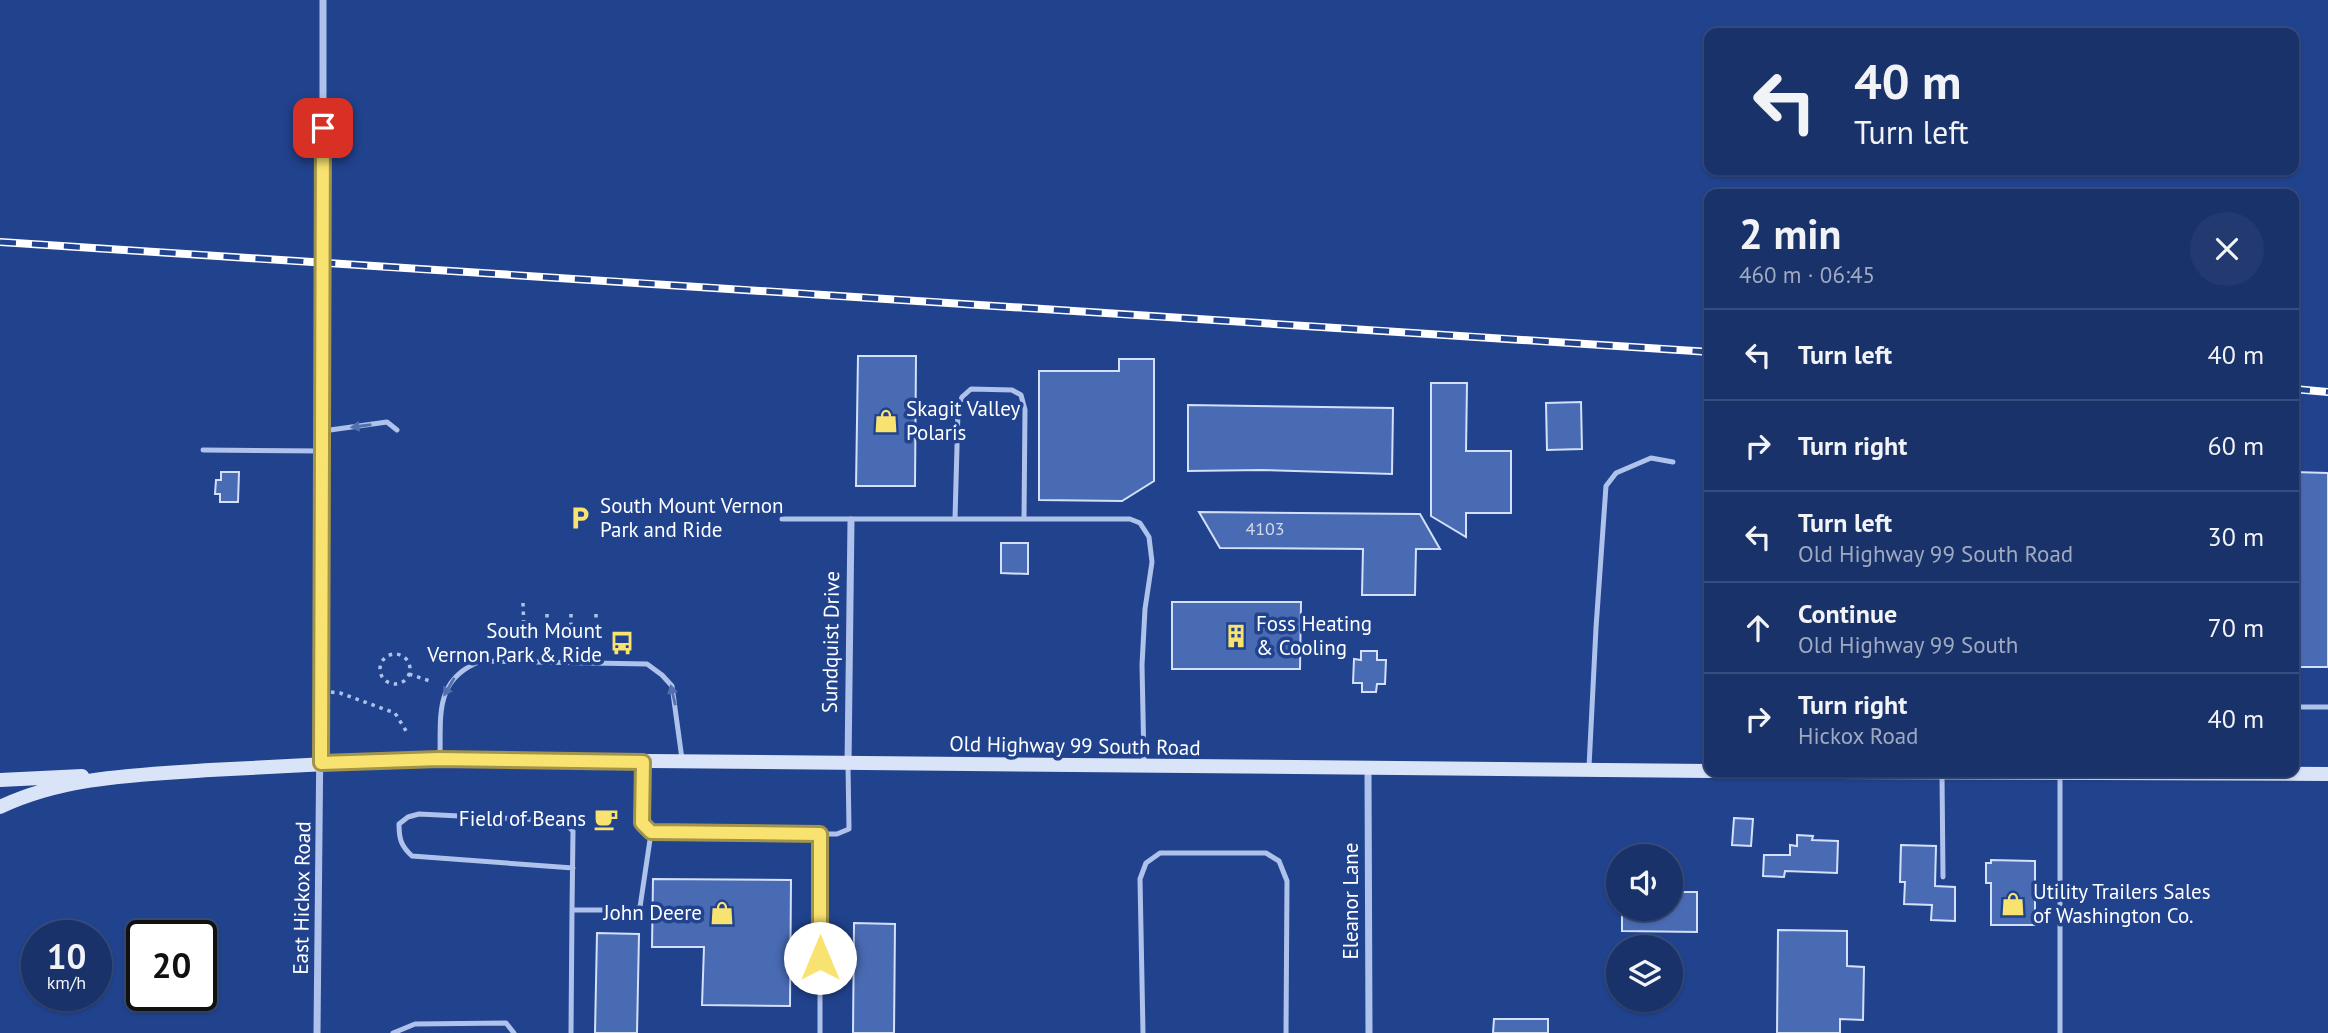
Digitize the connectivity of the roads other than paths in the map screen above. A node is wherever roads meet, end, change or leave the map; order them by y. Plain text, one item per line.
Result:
1 (323, 0) edge
2 (397, 430) dead end
3 (324, 431) junction
4 (203, 450) dead end
5 (323, 451) junction
6 (1673, 462) dead end
7 (782, 519) dead end
8 (955, 519) junction
9 (1024, 519) junction
10 (851, 520) junction
11 (2299, 706) edge
12 (2328, 707) edge
13 (439, 759) junction
14 (643, 762) junction
15 (683, 762) junction
16 (321, 763) junction
17 (848, 765) junction
18 (1144, 767) junction
19 (1368, 769) junction
20 (1589, 770) junction
21 (1704, 771) edge
22 (2299, 771) edge
23 (2328, 774) edge
24 (128, 776) junction
25 (1942, 777) edge
26 (2066, 777) edge
27 (0, 780) edge
28 (0, 807) edge
29 (651, 832) junction
30 (820, 834) junction
31 (573, 868) junction
32 (1943, 877) dead end
33 (572, 910) junction
34 (317, 1033) edge
35 (393, 1033) edge
36 (514, 1033) edge
37 (571, 1033) edge
38 (820, 1033) edge
39 (1143, 1033) edge
40 (1286, 1033) edge
41 (1369, 1033) edge
42 (2060, 1033) edge

1 - 3 street, East Hickox Road
2 -> 3 lane
3 - 5 street, East Hickox Road
4 - 5 lane
5 - 16 street, East Hickox Road
6 - 20 lane
7 - 10 lane
8 - 9 lane
8 - 9 lane
8 - 10 lane
9 - 18 lane
10 - 17 street, Sundquist Drive
11 - 12 lane
13 - 14 street, Old Highway 99 South Road
15 -> 13 lane
13 - 16 street, Old Highway 99 South Road
14 - 15 street, Old Highway 99 South Road
14 - 29 lane
15 - 17 street, Old Highway 99 South Road
16 - 24 street
16 - 34 street, East Hickox Road
17 - 18 street, Old Highway 99 South Road
17 - 30 lane
18 - 19 street, Old Highway 99 South Road
19 - 20 street, Old Highway 99 South Road
19 - 41 street, Eleanor Lane
20 - 21 street, Old Highway 99 South Road
22 - 23 street
24 - 27 street
24 - 28 street
25 - 32 lane
26 - 42 lane
29 - 30 lane
29 - 33 lane
30 - 38 lane
31 - 31 lane
31 - 33 lane
33 - 37 lane
35 - 36 lane
39 - 40 lane

